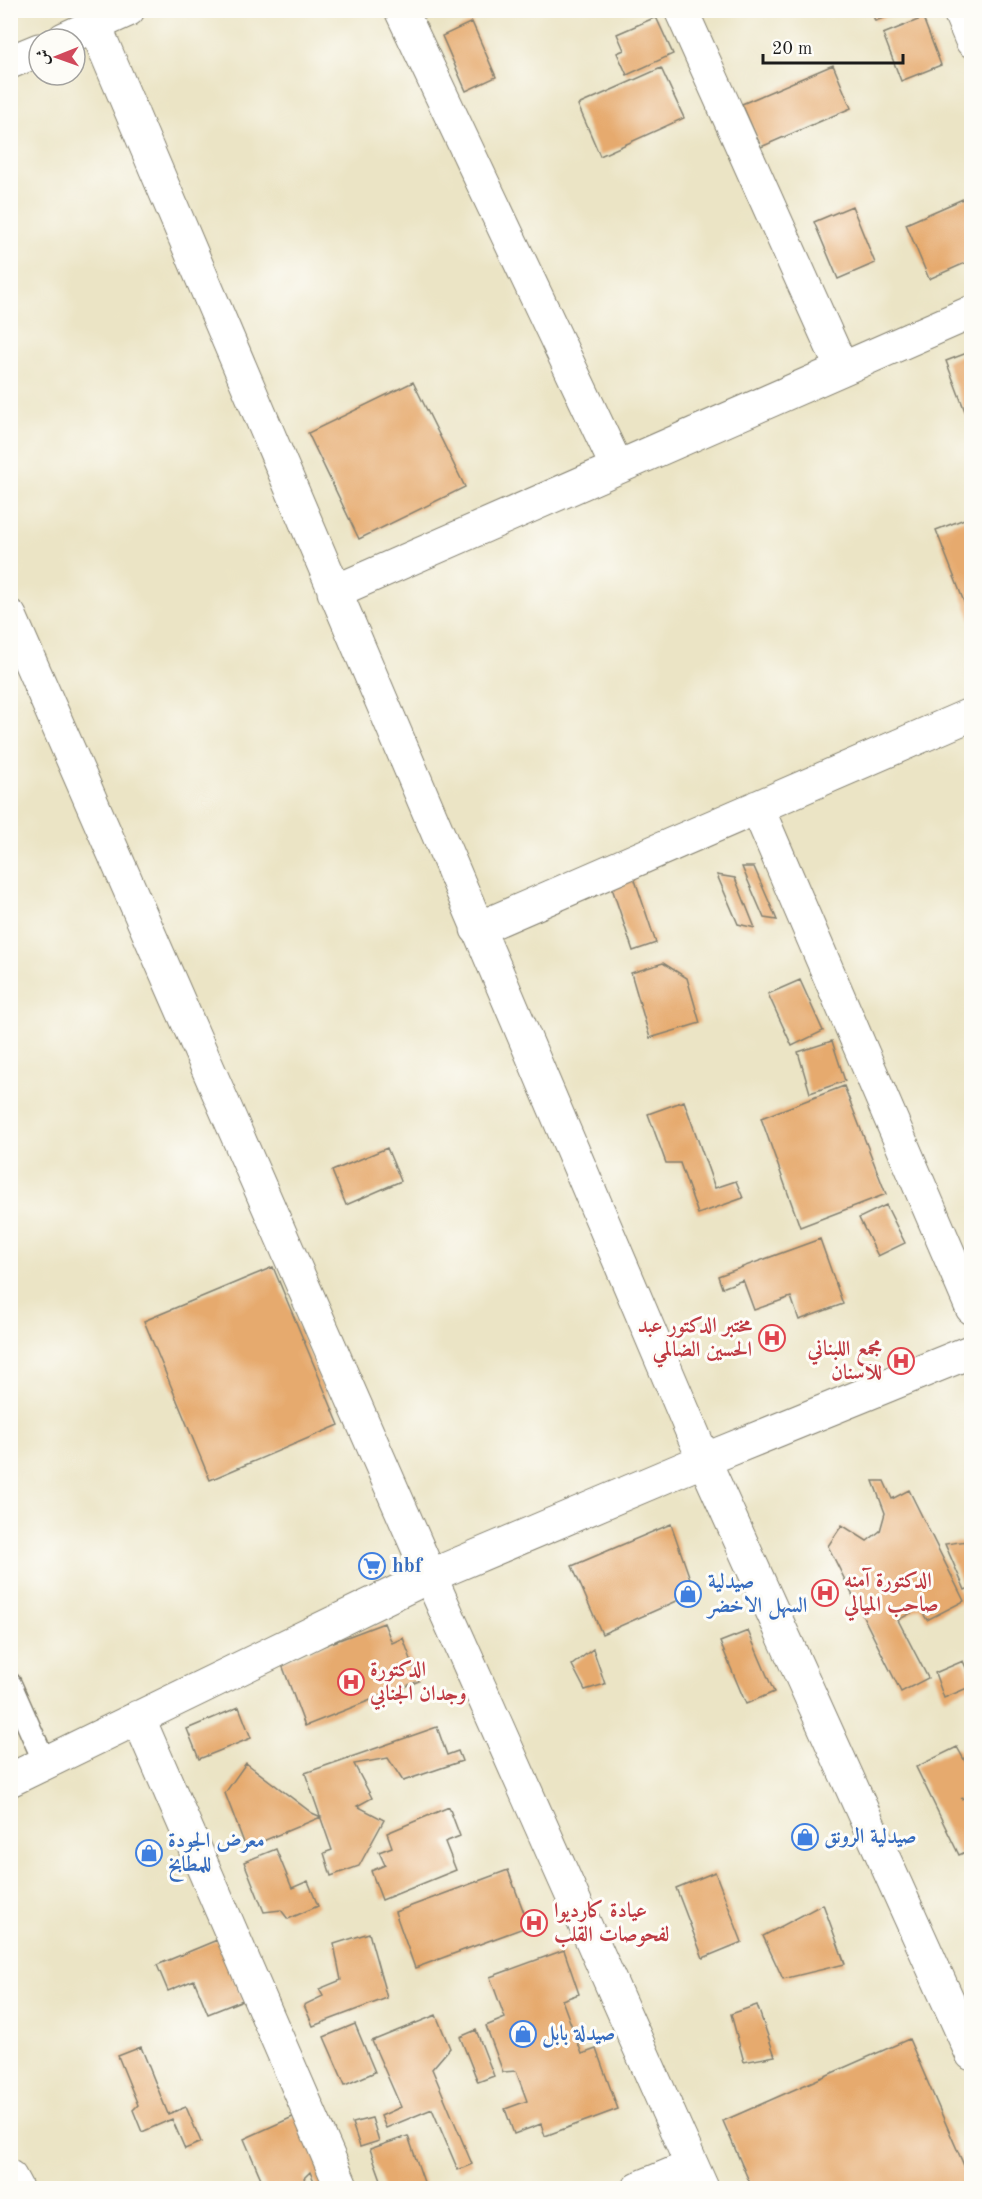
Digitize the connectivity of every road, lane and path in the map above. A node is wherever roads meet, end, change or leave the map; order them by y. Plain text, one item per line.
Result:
1 (128, 10) edge
2 (401, 10) edge
3 (681, 10) edge
4 (959, 10) edge
5 (95, 26) junction
6 (87, 29) edge
7 (972, 40) edge
8 (27, 55) edge
9 (10, 62) edge
10 (972, 312) edge
11 (842, 369) junction
12 (617, 467) junction
13 (334, 592) junction
14 (10, 616) edge
15 (972, 714) edge
16 (757, 807) junction
17 (477, 929) junction
18 (972, 1308) edge
19 (969, 1358) edge
20 (704, 1460) junction
21 (430, 1576) junction
22 (10, 1684) edge
23 (138, 1717) junction
24 (45, 1763) junction
25 (10, 1780) edge
26 (969, 2039) edge
27 (10, 2177) edge
28 (697, 2177) edge
29 (16, 2188) edge
30 (342, 2188) edge
31 (639, 2188) edge

1 - 5 street
2 - 12 street
3 - 11 street
4 - 7 street
5 - 6 street
5 - 13 street
8 - 9 street
10 - 11 street
11 - 12 street
12 - 13 street
13 - 17 street
14 - 21 street
15 - 16 street
16 - 17 street
16 - 18 street
17 - 20 street
19 - 20 street
20 - 21 street
20 - 26 street
21 - 23 street
21 - 28 street
22 - 24 lane
23 - 24 street
23 - 30 street
24 - 25 street
27 - 29 street
28 - 31 street

